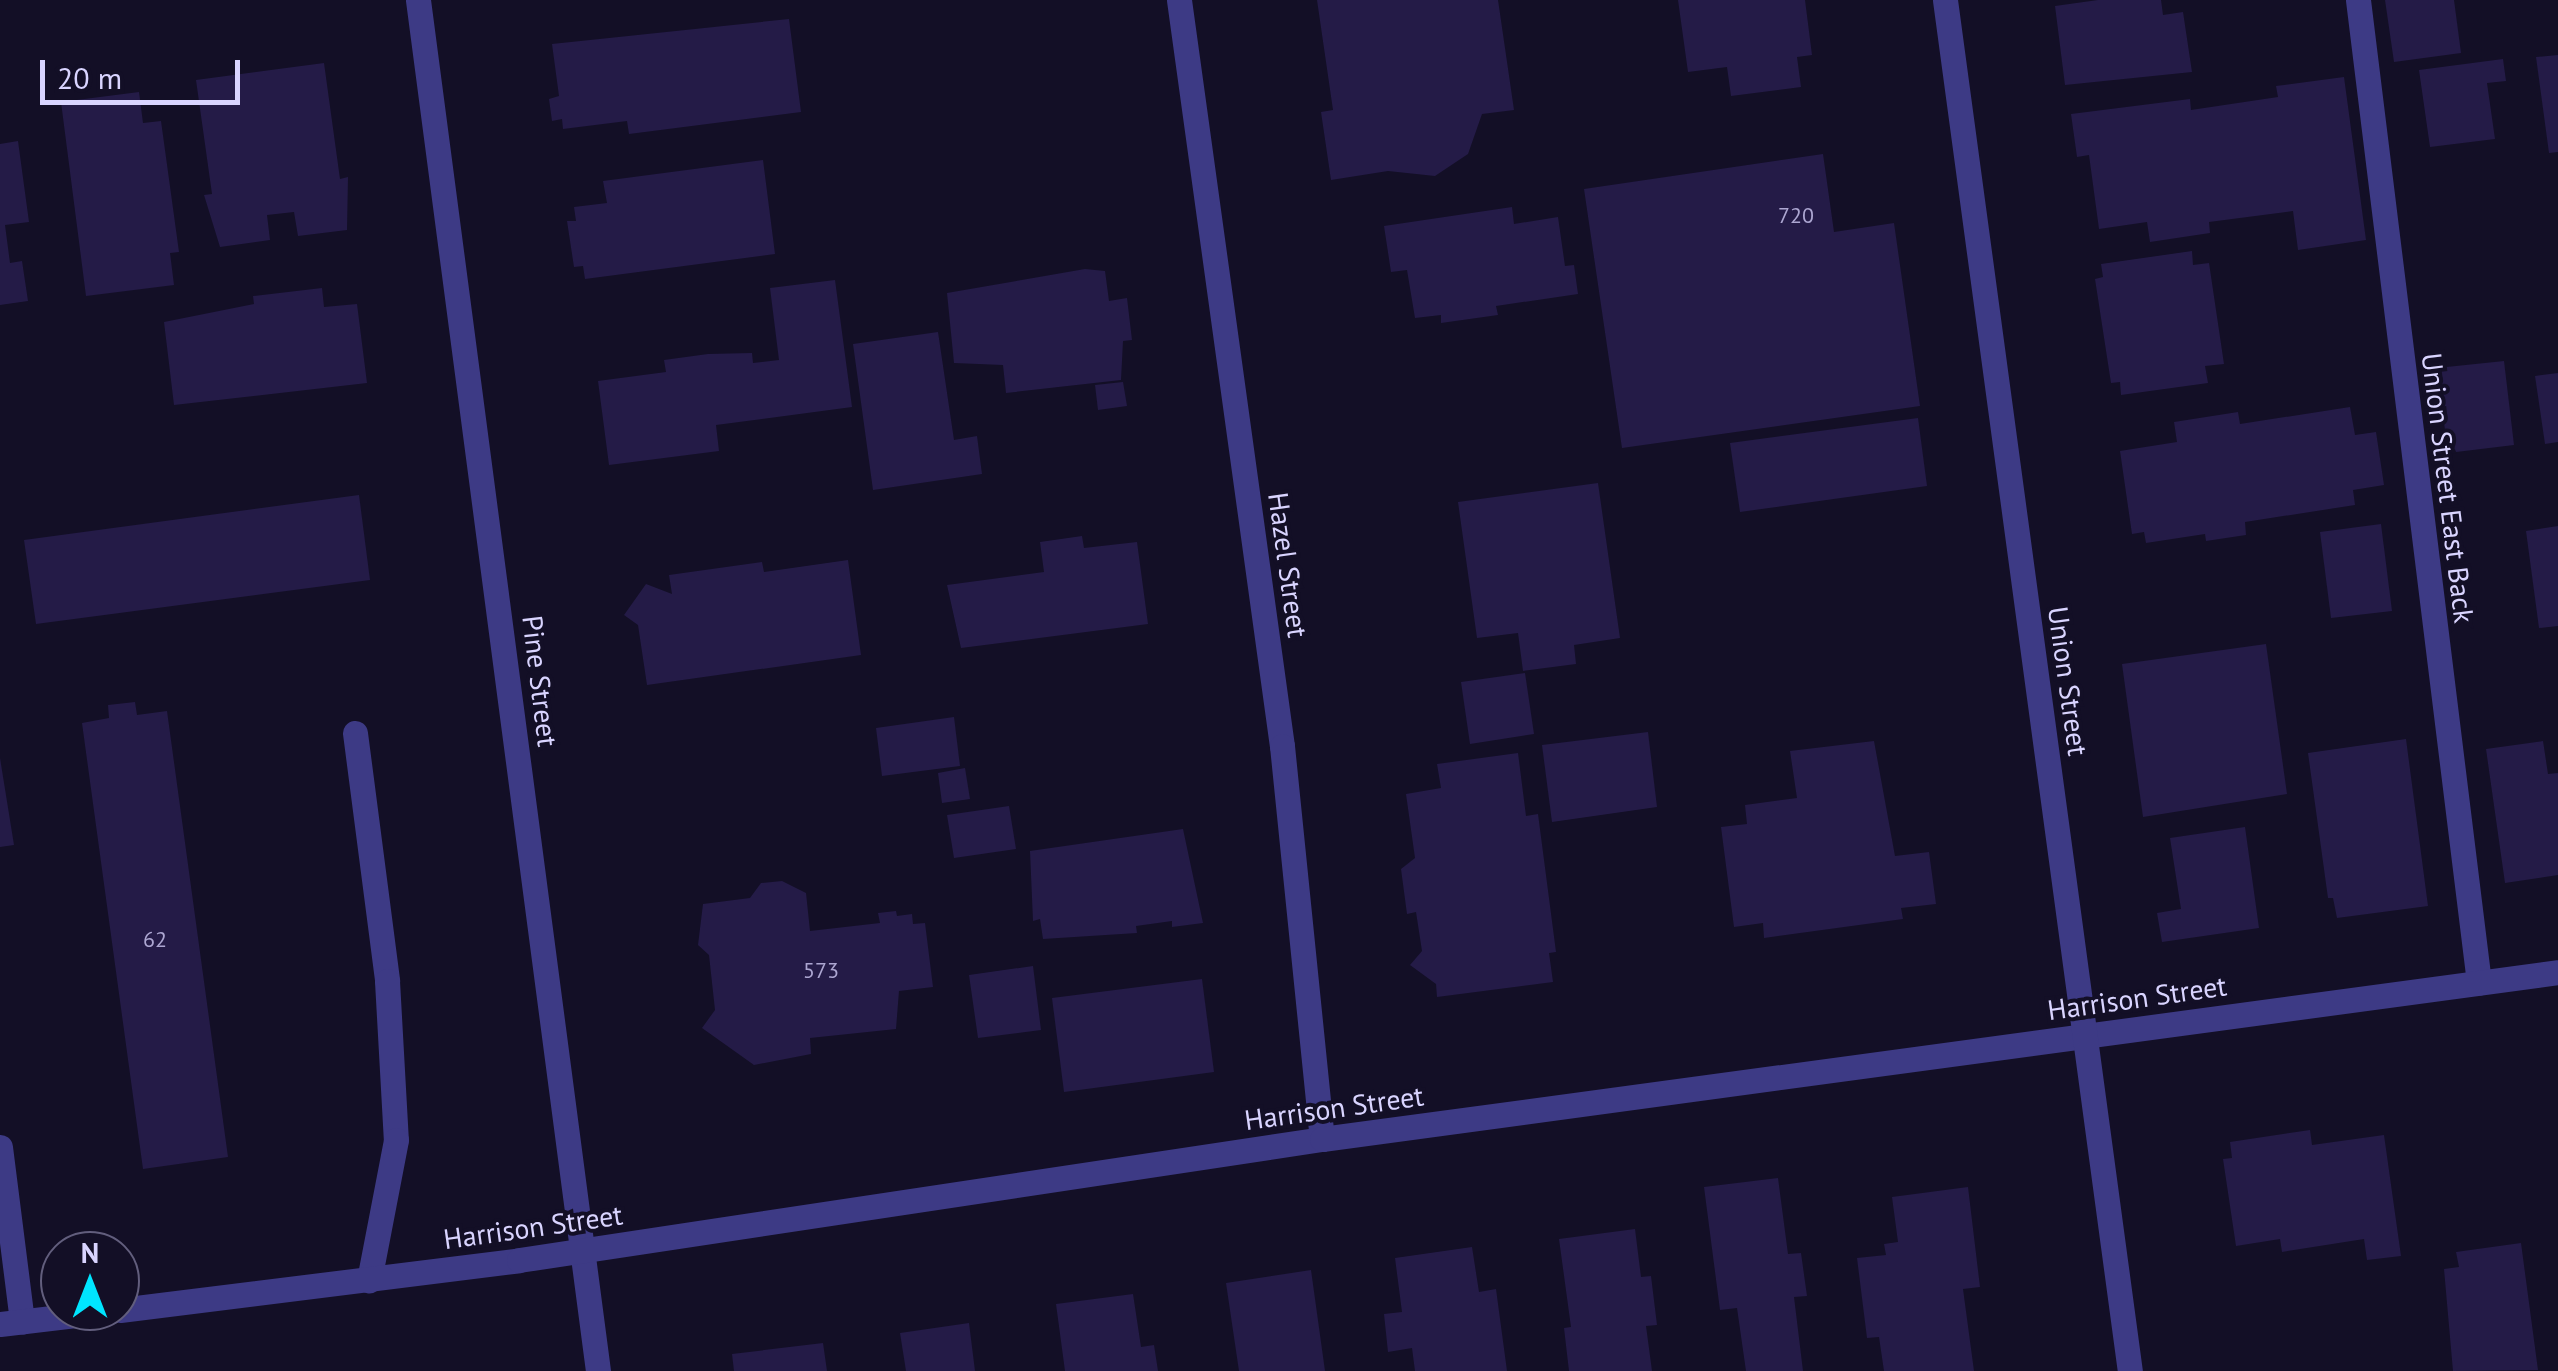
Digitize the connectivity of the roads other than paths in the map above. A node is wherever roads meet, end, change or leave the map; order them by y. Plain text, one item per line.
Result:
1 (418, 0) edge
2 (1179, 0) edge
3 (1946, 0) edge
4 (2358, 0) edge
5 (355, 733) dead end
6 (2558, 972) edge
7 (2478, 983) junction
8 (2086, 1036) junction
9 (1322, 1139) junction
10 (0, 1147) edge
11 (581, 1250) junction
12 (368, 1280) junction
13 (140, 1308) edge
14 (40, 1319) edge
15 (11, 1323) edge
16 (598, 1371) edge
17 (2130, 1371) edge

1 - 11 street, Pine Street
2 - 9 street, Hazel Street
3 - 8 street, Union Street
4 - 7 street, Union Street East Back
5 - 12 street
6 - 7 street, Harrison Street
7 - 8 street, Harrison Street
8 - 9 street, Harrison Street
8 - 17 street, Union Street
9 - 11 street, Harrison Street
10 - 15 street
11 - 12 street, Harrison Street
11 - 16 street, Pine Street
12 - 13 street, Harrison Street
14 - 15 street

